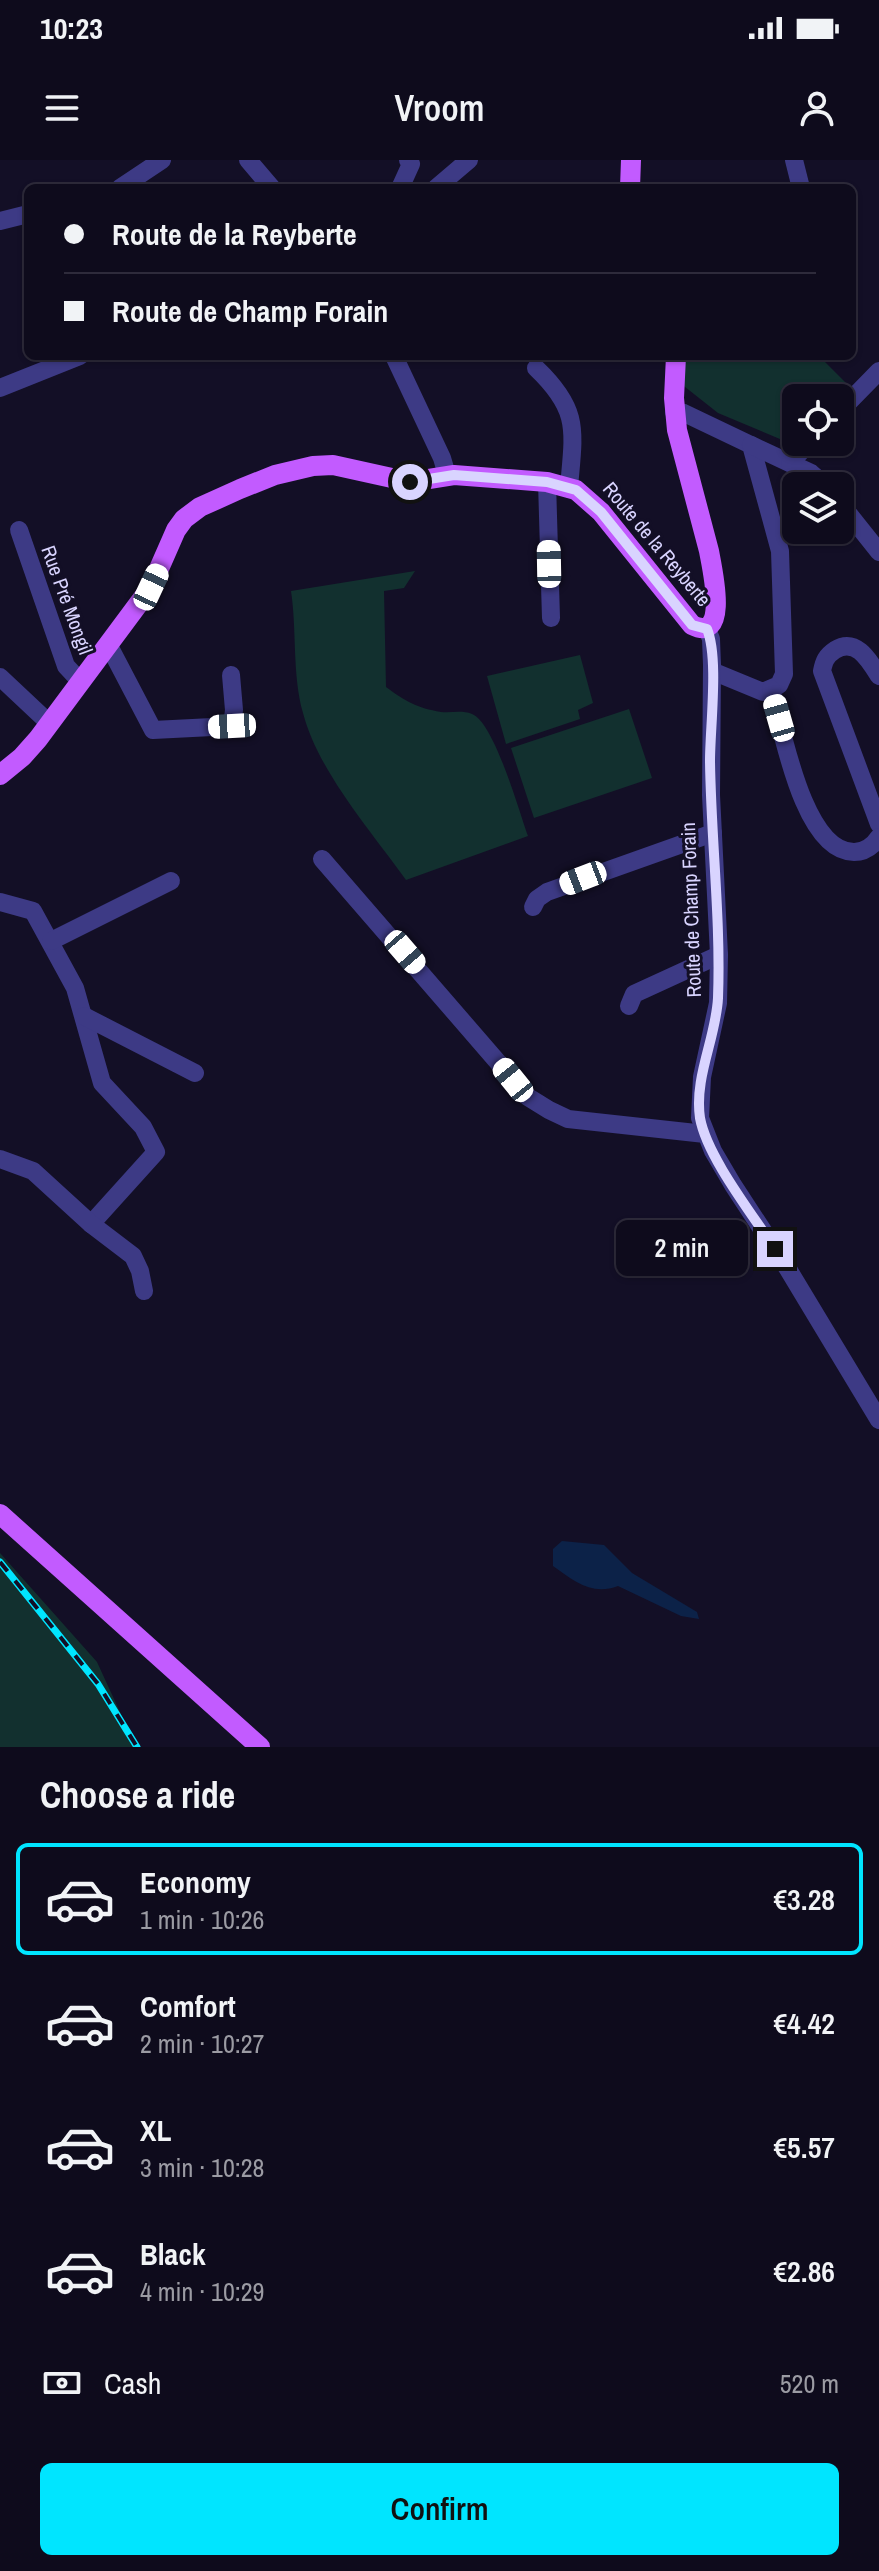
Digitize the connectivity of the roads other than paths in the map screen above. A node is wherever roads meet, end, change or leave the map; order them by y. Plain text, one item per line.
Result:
1 (162, 160) edge
2 (248, 160) edge
3 (408, 160) edge
4 (469, 160) edge
5 (631, 160) edge
6 (794, 160) edge
7 (126, 184) edge
8 (269, 184) edge
9 (402, 184) edge
10 (441, 184) edge
11 (630, 184) edge
12 (800, 184) edge
13 (24, 215) edge
14 (0, 221) edge
15 (70, 360) edge
16 (396, 360) edge
17 (676, 360) edge
18 (536, 368) dead end
19 (879, 371) edge
20 (0, 388) edge
21 (854, 397) edge
22 (674, 412) junction
23 (751, 445) junction
24 (797, 456) edge
25 (790, 463) junction
26 (809, 472) edge
27 (447, 475) junction
28 (547, 482) junction
29 (569, 487) junction
30 (854, 521) edge
31 (19, 530) dead end
32 (879, 552) edge
33 (551, 618) dead end
34 (707, 629) junction
35 (108, 644) junction
36 (712, 671) junction
37 (231, 675) dead end
38 (879, 676) edge
39 (0, 677) edge
40 (80, 681) junction
41 (771, 689) junction
42 (49, 723) junction
43 (0, 775) edge
44 (879, 824) edge
45 (713, 833) junction
46 (879, 837) edge
47 (322, 859) dead end
48 (171, 881) dead end
49 (0, 902) edge
50 (533, 907) dead end
51 (51, 941) junction
52 (719, 955) junction
53 (629, 1006) dead end
54 (84, 1016) junction
55 (195, 1073) dead end
56 (705, 1134) junction
57 (0, 1159) edge
58 (91, 1224) junction
59 (144, 1291) dead end
60 (879, 1420) edge
61 (0, 1514) edge
62 (260, 1747) edge

1 - 7 street
2 - 8 street
3 - 9 street
4 - 10 street
5 - 11 main road
6 - 12 street
13 - 14 street
15 - 20 street
16 - 27 street
17 - 22 main road, Route de Champ Forain
18 - 29 street
19 - 21 street
22 - 23 street
22 - 34 main road, Route de Champ Forain
23 - 25 street
23 - 41 street
24 - 25 street
25 - 26 street
27 - 28 main road, Route de la Reyberte
27 - 35 main road, Route de la Reyberte
28 - 29 main road, Route de la Reyberte
28 - 33 street
29 - 34 main road, Route de la Reyberte
30 - 32 street
31 - 40 street, Rue Pré Mongil
34 - 36 street, Route de Champ Forain
35 - 37 street
35 - 40 main road, Route de la Reyberte
36 - 41 street
36 - 45 street, Route de Champ Forain
38 - 44 street
39 - 42 street
40 - 42 main road, Route de la Reyberte
41 - 46 street
42 - 43 main road, Route de la Reyberte
45 - 50 street
45 - 52 street, Route de Champ Forain
47 - 56 street
48 - 51 street
49 - 51 street
51 - 54 street
52 - 53 street
52 - 56 street, Route de Champ Forain
54 - 55 street
54 - 58 street
56 - 60 street, Route de Champ Forain
57 - 58 street
58 - 59 street
61 - 62 main road

